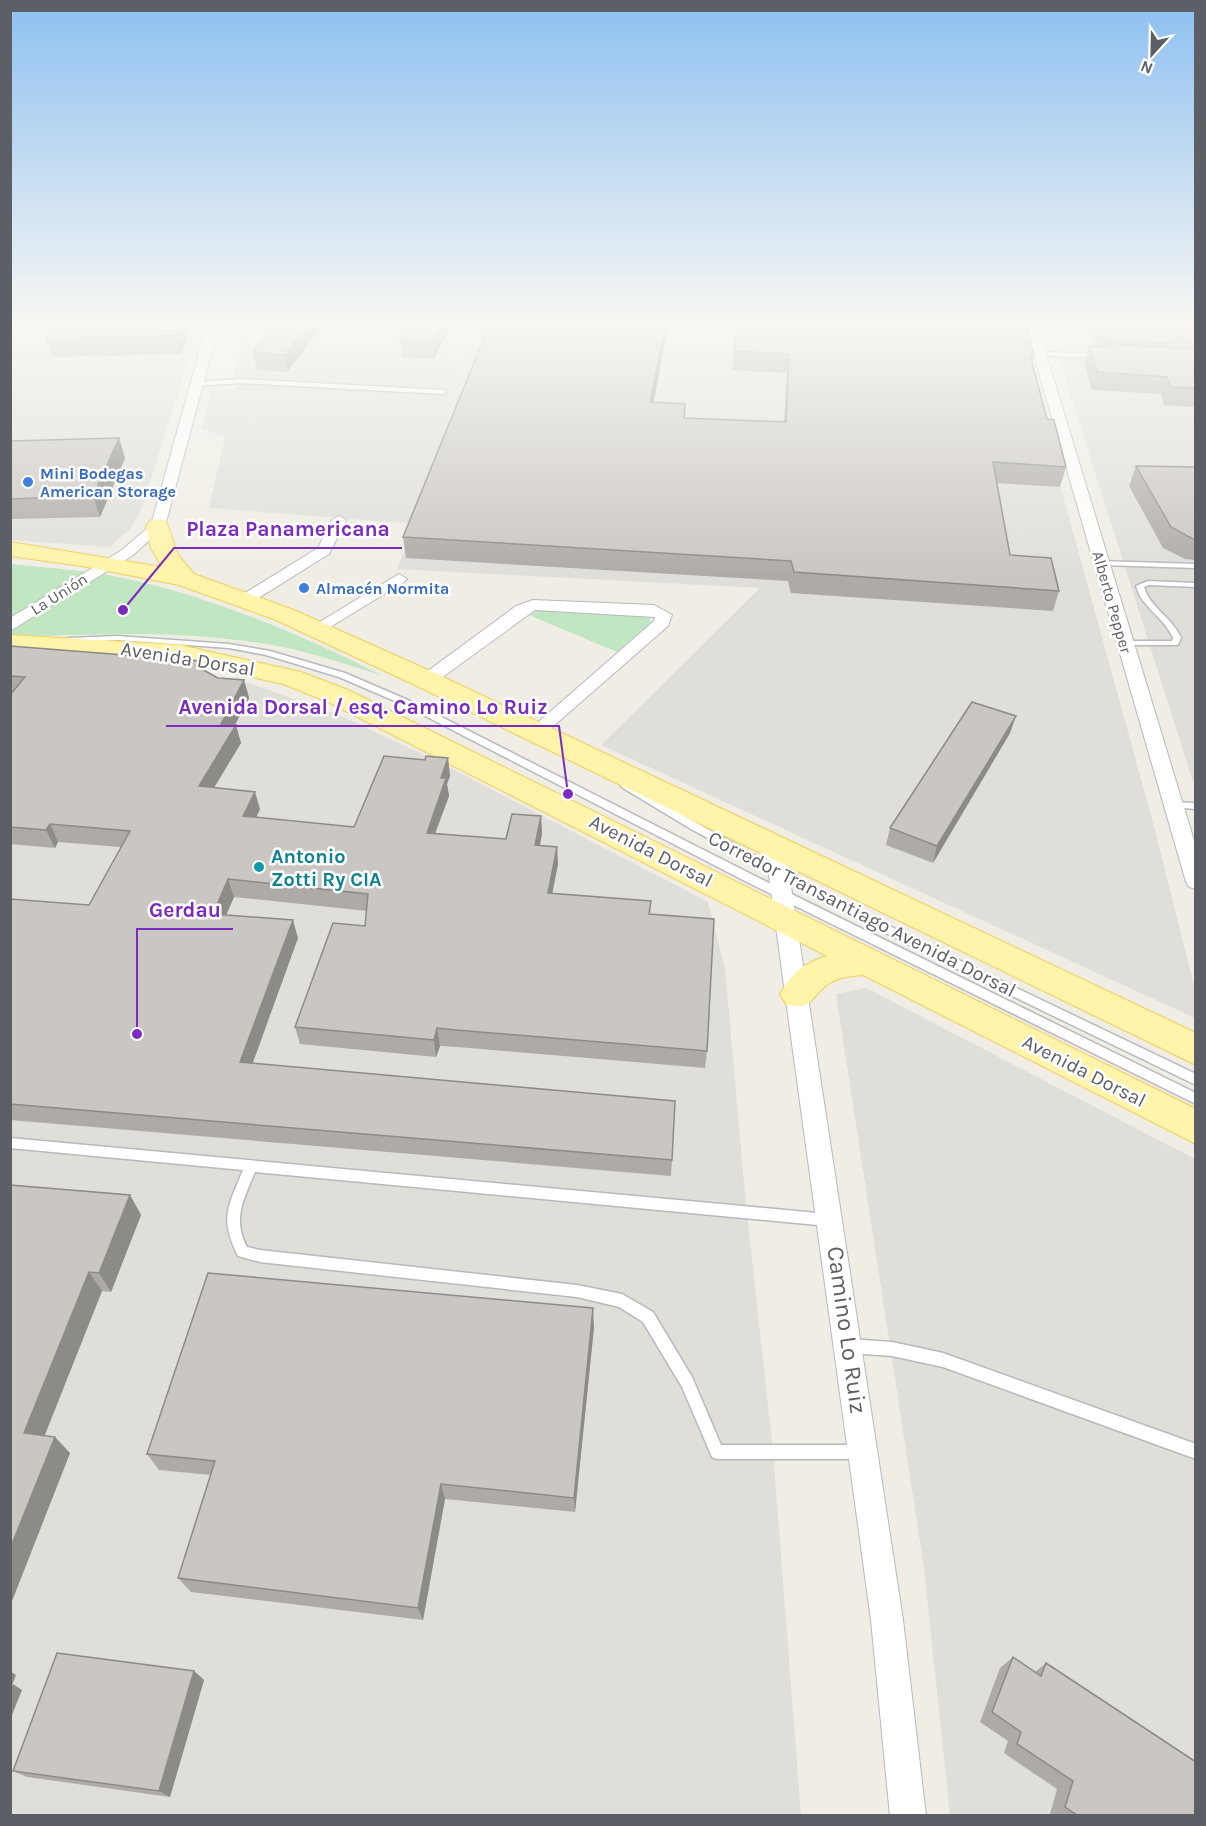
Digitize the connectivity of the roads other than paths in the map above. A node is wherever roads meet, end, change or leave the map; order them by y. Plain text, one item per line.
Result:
1 (191, 406) edge
2 (1055, 406) edge
3 (339, 520) dead end
4 (158, 526) junction
5 (10, 549) edge
6 (108, 563) junction
7 (1101, 563) junction
8 (1196, 566) edge
9 (185, 579) junction
10 (399, 579) dead end
11 (1196, 585) edge
12 (246, 599) junction
13 (10, 626) edge
14 (316, 629) junction
15 (10, 642) edge
16 (1125, 643) junction
17 (428, 680) junction
18 (536, 732) junction
19 (1173, 805) junction
20 (1196, 806) edge
21 (1188, 836) edge
22 (1196, 882) edge
23 (781, 884) junction
24 (869, 961) junction
25 (798, 994) junction
26 (1196, 1050) edge
27 (1196, 1080) edge
28 (1196, 1099) edge
29 (1196, 1128) edge
30 (10, 1143) edge
31 (251, 1165) junction
32 (831, 1220) junction
33 (849, 1346) junction
34 (864, 1452) junction
35 (1196, 1452) edge
36 (908, 1815) edge

1 - 4 street
2 - 7 street, Alberto Pepper
3 - 12 street
4 - 6 street, La Unión
4 - 9 main road
5 - 6 main road, Avenida Dorsal
6 - 9 main road, Avenida Dorsal
6 - 13 street, La Unión
7 - 8 lane
7 - 16 street, Alberto Pepper
9 - 12 main road, Avenida Dorsal
10 - 14 street
11 - 16 lane
12 - 14 main road, Avenida Dorsal
14 - 17 main road, Avenida Dorsal
15 - 23 main road, Avenida Dorsal
16 - 19 street, Alberto Pepper
17 - 18 main road, Avenida Dorsal
17 - 18 street
18 - 23 main road, Avenida Dorsal
19 - 20 lane
19 - 21 street, Alberto Pepper
21 - 22 street, Alberto Pepper
23 - 24 main road, Avenida Dorsal
23 - 25 street, Camino Lo Ruiz
23 - 26 main road, Avenida Dorsal
23 - 27 lane, Corredor Transantiago Avenida Dorsal
23 - 28 lane, Corredor Transantiago Avenida Dorsal
24 - 25 main road
24 - 29 main road, Avenida Dorsal
25 - 32 street, Camino Lo Ruiz
30 - 31 lane
31 - 32 lane
31 - 34 lane
32 - 33 street, Camino Lo Ruiz
33 - 34 street, Camino Lo Ruiz
33 - 35 lane
34 - 36 street, Camino Lo Ruiz

